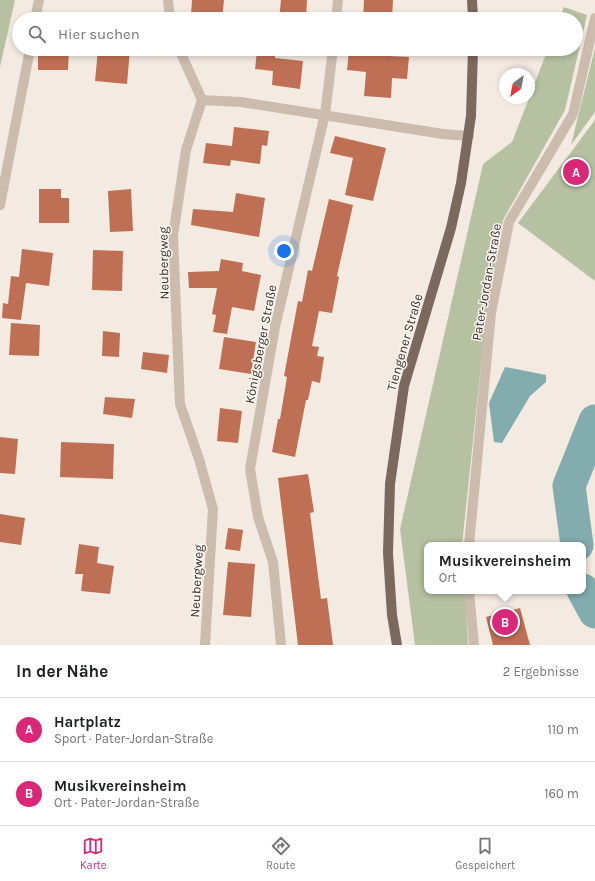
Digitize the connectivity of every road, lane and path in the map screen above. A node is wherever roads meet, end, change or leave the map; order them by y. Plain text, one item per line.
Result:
1 (39, 0) edge
2 (168, 0) edge
3 (338, 0) edge
4 (472, 0) edge
5 (36, 12) edge
6 (169, 12) edge
7 (337, 12) edge
8 (473, 12) edge
9 (595, 18) edge
10 (29, 56) edge
11 (182, 56) edge
12 (332, 56) edge
13 (473, 56) edge
14 (202, 100) junction
15 (325, 114) junction
16 (469, 136) junction
17 (0, 205) edge
18 (469, 542) edge
19 (469, 594) edge
20 (205, 645) edge
21 (281, 645) edge
22 (397, 645) edge
23 (474, 645) edge

1 - 5 street
2 - 6 street
3 - 7 street
4 - 8 main road
9 - 18 street, Pater-Jordan-Straße
10 - 17 street
11 - 14 street
12 - 15 street, Königsberger Straße
13 - 16 main road, Tiengener Straße
14 - 15 street
14 - 20 street, Neubergweg
15 - 16 street
15 - 21 street, Königsberger Straße
16 - 22 main road, Tiengener Straße
19 - 23 street

